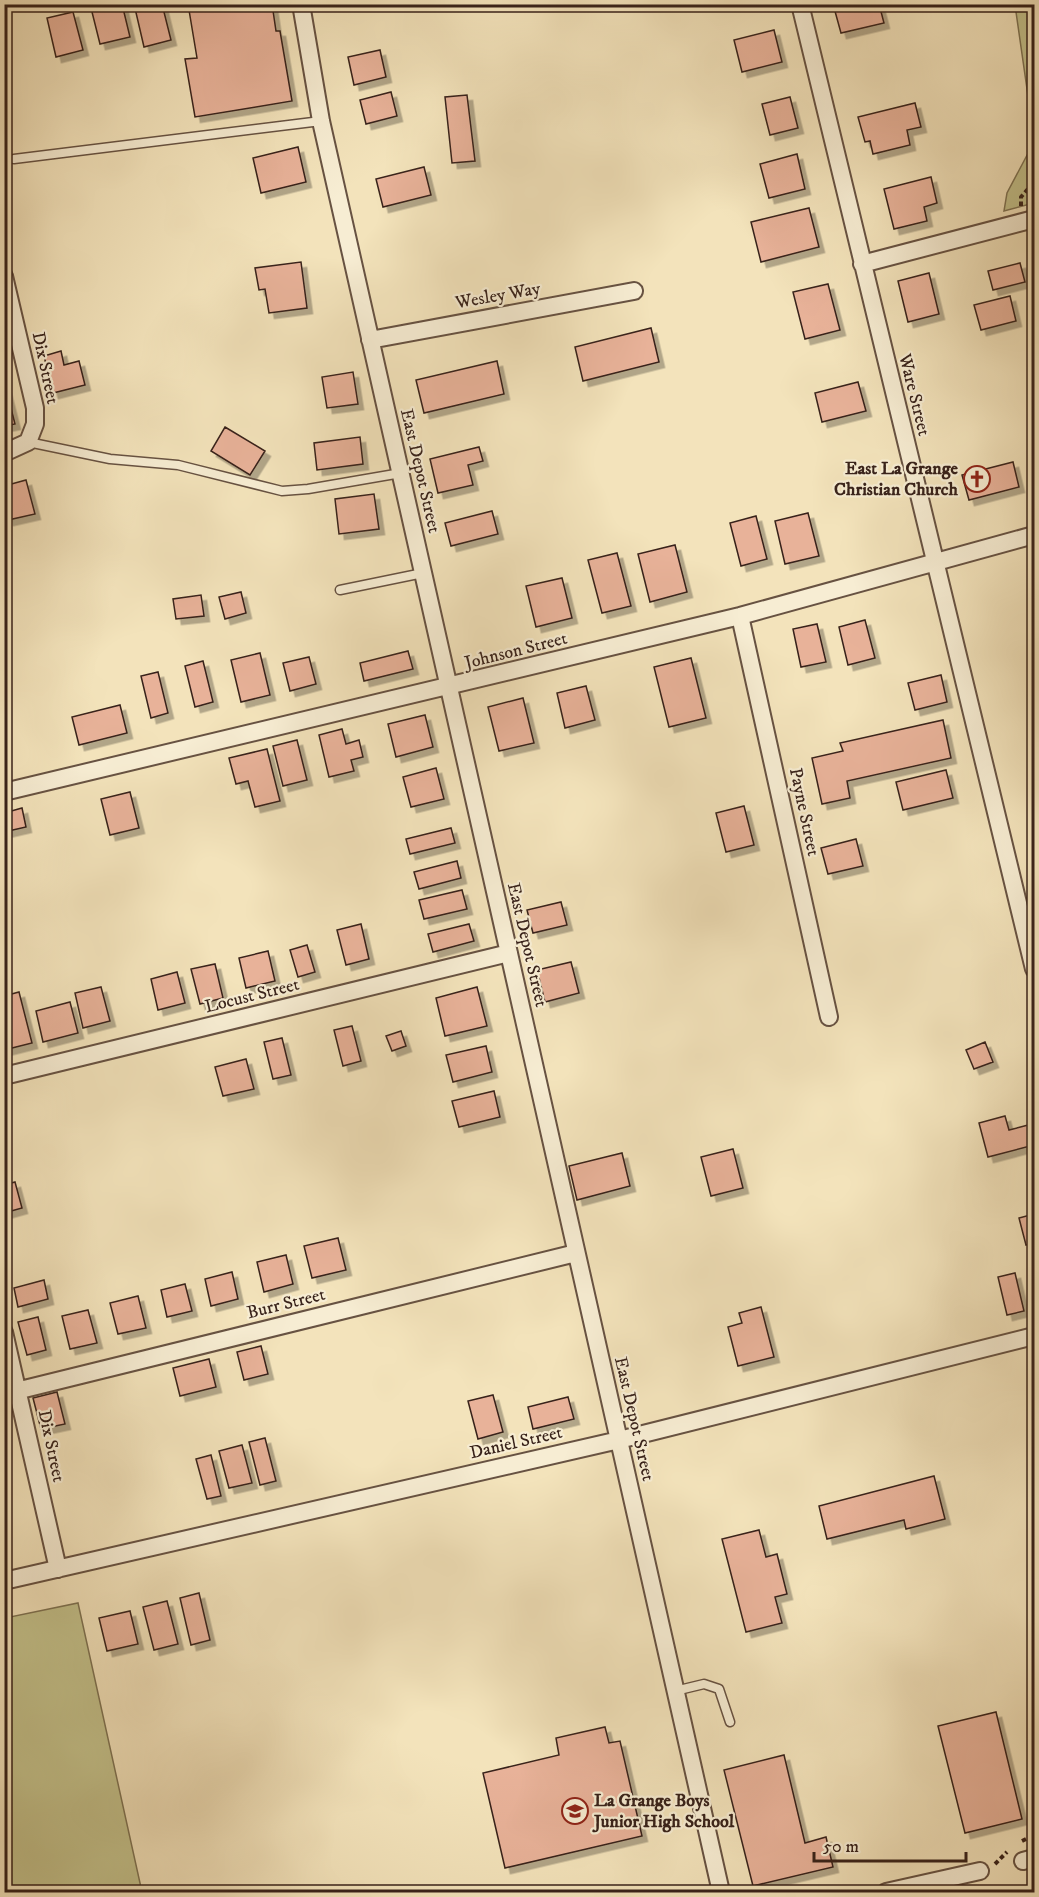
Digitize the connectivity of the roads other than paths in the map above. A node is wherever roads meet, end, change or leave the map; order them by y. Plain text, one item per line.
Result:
1 (301, 4) edge
2 (800, 4) edge
3 (321, 121) junction
4 (14, 159) dead end
5 (1028, 214) edge
6 (862, 264) junction
7 (4, 276) edge
8 (634, 291) dead end
9 (370, 340) junction
10 (28, 442) junction
11 (4, 453) edge
12 (400, 473) junction
13 (1035, 535) edge
14 (934, 561) junction
15 (423, 573) junction
16 (340, 590) dead end
17 (740, 616) junction
18 (449, 688) junction
19 (4, 792) edge
20 (509, 953) junction
21 (1035, 969) edge
22 (829, 1017) dead end
23 (4, 1076) edge
24 (576, 1253) junction
25 (4, 1332) edge
26 (1035, 1336) edge
27 (12, 1392) edge
28 (619, 1440) junction
29 (58, 1569) junction
30 (4, 1581) edge
31 (675, 1691) junction
32 (730, 1722) dead end
33 (980, 1871) dead end
34 (721, 1893) edge
35 (886, 1893) edge

1 - 3 street, East Depot Street
2 - 6 street, Ware Street
3 - 4 lane
3 - 9 street, East Depot Street
5 - 6 street
6 - 14 street, Ware Street
7 - 10 street, Dix Street
8 - 9 street, Wesley Way
9 - 12 street, East Depot Street
10 - 11 street
10 - 12 lane
12 - 15 street, East Depot Street
13 - 14 street, Johnson Street
14 - 17 street, Johnson Street
14 - 21 street, Ware Street
15 - 16 lane
15 - 18 street, East Depot Street
17 - 18 street, Johnson Street
17 - 22 street, Payne Street
18 - 19 street, Johnson Street
18 - 20 street, East Depot Street
20 - 23 street, Locust Street
20 - 24 street, East Depot Street
24 - 27 street, Burr Street
24 - 28 street, East Depot Street
25 - 27 street, Dix Street
26 - 28 street, Daniel Street
27 - 29 street, Dix Street
28 - 29 street, Daniel Street
28 - 31 street, East Depot Street
29 - 30 street, Daniel Street
31 - 32 lane
31 - 34 street, East Depot Street
33 - 35 street

